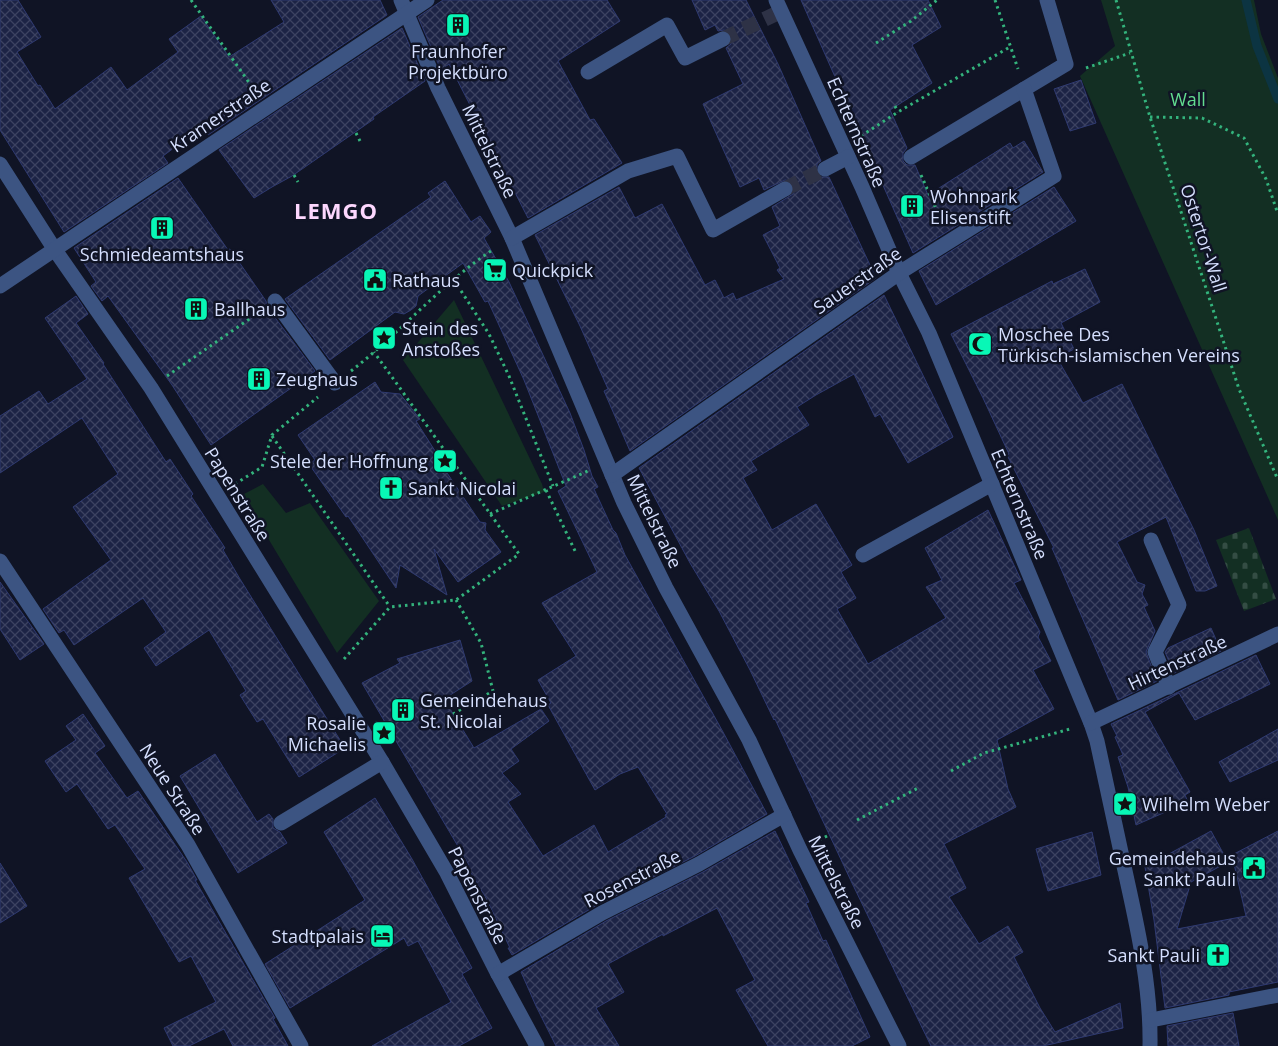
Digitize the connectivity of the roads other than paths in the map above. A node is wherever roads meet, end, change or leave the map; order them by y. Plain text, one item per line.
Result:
1 (427, 0) edge
2 (776, 0) edge
3 (1047, 0) edge
4 (404, 6) edge
5 (723, 39) tunnel mouth
6 (588, 72) dead end
7 (1024, 89) junction
8 (846, 152) junction
9 (912, 157) road end
10 (0, 164) edge
11 (825, 169) tunnel mouth
12 (785, 189) tunnel mouth
13 (512, 238) junction
14 (54, 250) junction
15 (899, 273) junction
16 (0, 286) edge
17 (275, 302) road end
18 (335, 383) road end
19 (609, 469) junction
20 (992, 484) junction
21 (1151, 540) dead end
22 (863, 555) dead end
23 (0, 561) edge
24 (1278, 634) edge
25 (1169, 686) junction
26 (1091, 722) junction
27 (382, 762) junction
28 (784, 815) junction
29 (281, 823) dead end
30 (498, 974) junction
31 (1278, 995) edge
32 (1151, 1020) junction
33 (301, 1046) edge
34 (537, 1046) edge
35 (899, 1046) edge
36 (1150, 1046) edge

1 - 4 street, Kramerstraße
2 - 8 street, Echternstraße
3 - 7 street
4 - 13 street, Mittelstraße
4 - 14 street, Kramerstraße
5 - 6 street
7 - 9 street
7 - 15 street, Sauerstraße
8 - 11 street
8 - 15 street, Echternstraße
10 - 14 street, Papenstraße
12 - 13 street
13 - 19 street, Mittelstraße
14 - 16 street, Kramerstraße
14 - 27 street, Papenstraße
15 - 19 street, Sauerstraße
15 - 20 street, Echternstraße
17 - 18 street
19 - 28 street, Mittelstraße
20 - 22 street
20 - 26 street, Echternstraße
21 - 25 street
23 - 33 street, Neue Straße
24 - 25 street, Hirtenstraße
25 - 26 street, Hirtenstraße
26 - 32 street, Echternstraße
27 - 29 street
27 - 30 street, Papenstraße
28 - 30 street, Rosenstraße
28 - 35 street, Mittelstraße
30 - 34 street, Papenstraße
31 - 32 street
32 - 36 street, Echternstraße

